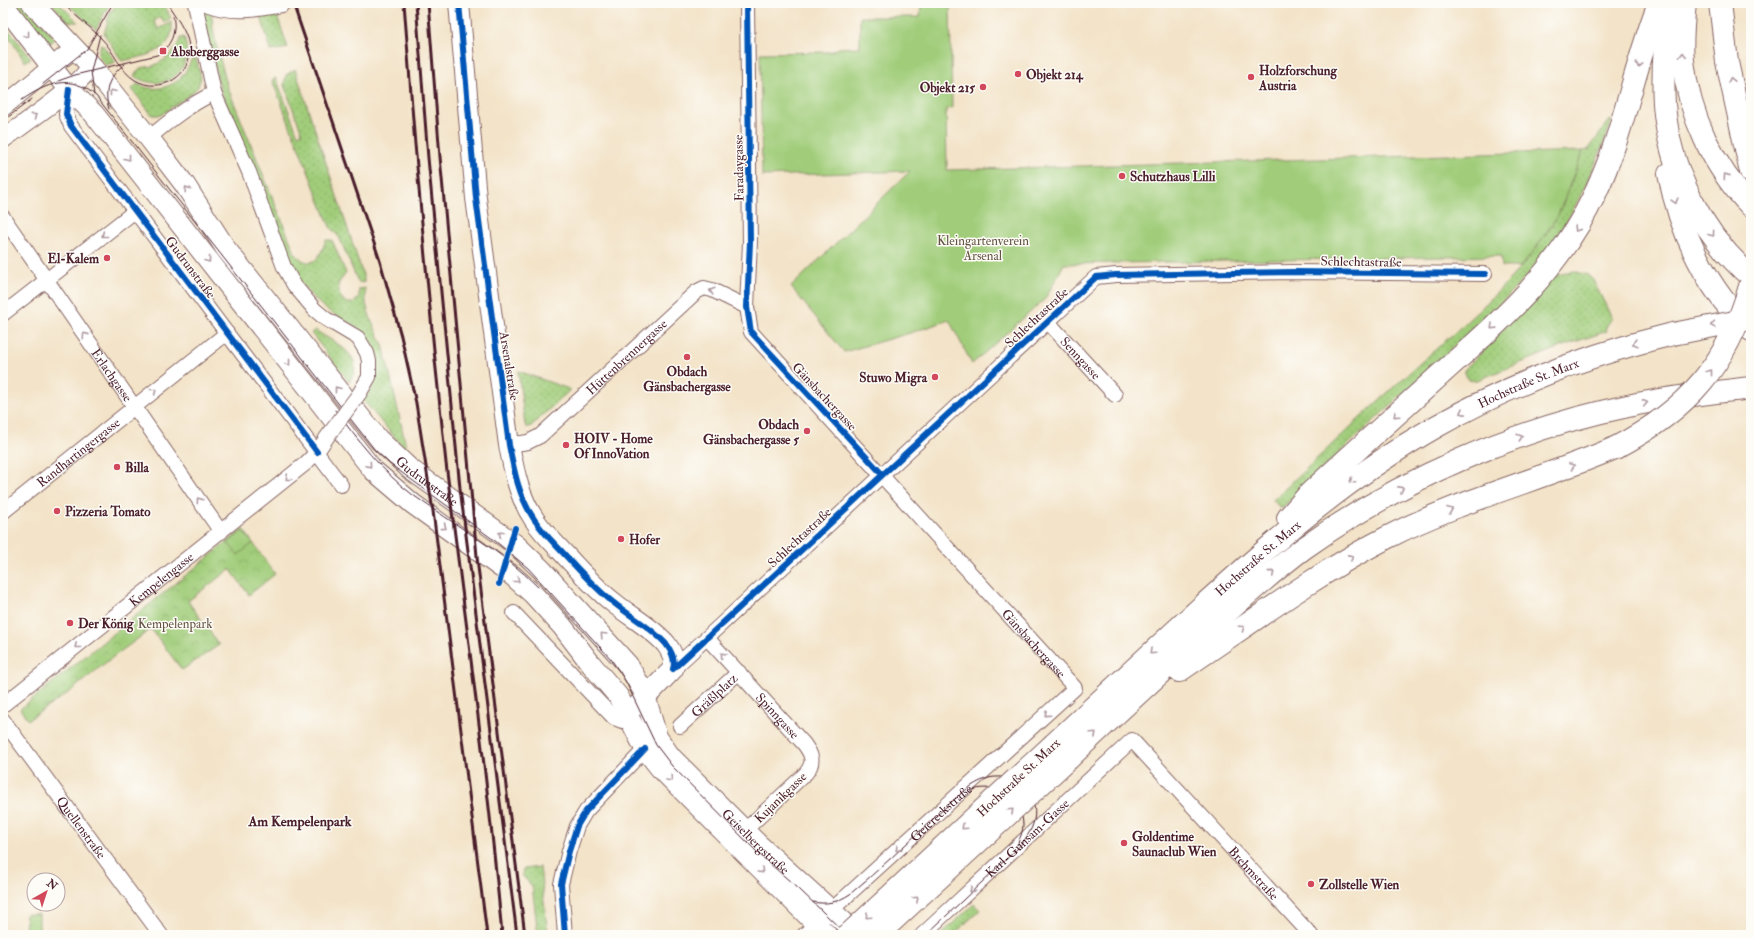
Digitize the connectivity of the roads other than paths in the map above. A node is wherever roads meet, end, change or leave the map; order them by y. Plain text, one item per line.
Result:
1 (32, 3) edge
2 (195, 3) edge
3 (209, 3) edge
4 (281, 3) edge
5 (459, 3) edge
6 (747, 3) edge
7 (1659, 3) edge
8 (1669, 3) edge
9 (1685, 3) edge
10 (3, 4) edge
11 (1720, 10) edge
12 (75, 48) junction
13 (90, 65) junction
14 (52, 68) junction
15 (69, 89) junction
16 (214, 94) junction
17 (3, 107) edge
18 (1666, 121) junction
19 (149, 138) junction
20 (3, 139) edge
21 (1751, 172) edge
22 (1751, 206) edge
23 (135, 211) junction
24 (3, 217) edge
25 (1485, 274) dead end
26 (1751, 277) edge
27 (47, 280) junction
28 (1751, 283) edge
29 (747, 307) junction
30 (3, 314) edge
31 (1751, 319) edge
32 (1047, 321) junction
33 (1751, 330) edge
34 (751, 332) joint
35 (227, 333) junction
36 (1751, 388) edge
37 (1115, 395) dead end
38 (135, 406) junction
39 (509, 445) junction
40 (317, 452) junction
41 (882, 474) junction
42 (341, 485) dead end
43 (3, 512) edge
44 (221, 532) junction
45 (1253, 560) junction
46 (514, 613) dead end
47 (707, 638) junction
48 (673, 669) junction
49 (739, 672) junction
50 (1075, 688) joint
51 (646, 696) junction
52 (3, 705) edge
53 (1120, 710) junction
54 (629, 716) junction
55 (3, 720) edge
56 (680, 726) dead end
57 (1132, 740) joint
58 (652, 746) junction
59 (812, 761) joint
60 (744, 831) junction
61 (831, 910) junction
62 (816, 932) edge
63 (161, 935) edge
64 (566, 935) edge
65 (848, 935) edge
66 (858, 935) edge
67 (877, 935) edge
68 (922, 935) edge
69 (1311, 935) edge

1 - 12 main road, Gudrunstraße
2 - 16 street, Kempelengasse
3 - 4 street
5 - 39 main road, Arsenalstraße
6 - 29 street, Faradaygasse
7 -> 45 highway
8 - 18 highway
22 -> 9 highway
10 -> 14 main road, Gudrunstraße
21 -> 11 highway
12 - 13 main road, Gudrunstraße
12 - 14 street
13 - 15 street
19 -> 13 main road, Gudrunstraße
14 - 15 main road, Gudrunstraße
14 - 17 street
20 -> 15 street
15 - 23 street, Gudrunstraße
15 -> 54 main road, Gudrunstraße
16 - 19 street
16 - 40 street, Kempelengasse, bridge
18 -> 26 highway
18 -> 33 highway
51 -> 19 main road, Gudrunstraße
23 -> 27 street
23 - 35 street, Gudrunstraße
24 - 27 street, Erlachgasse
25 - 32 street, Schlechtastraße
27 - 30 street
38 -> 27 street, Erlachgasse
53 -> 28 highway, bridge
29 - 34 street, Faradaygasse
29 -> 39 street, Hüttenbrennergasse
31 -> 45 highway, Hochstraße St. Marx, bridge
32 - 37 street, Senngasse
32 - 41 street, Schlechtastraße
34 - 41 street, Gänsbachergasse
38 -> 35 street, Randhartingergasse
35 - 40 street, Gudrunstraße
53 -> 36 highway, Hochstraße St. Marx
38 - 43 street, Randhartingergasse
44 -> 38 street, Erlachgasse
39 - 48 main road, Arsenalstraße
40 - 42 street, Gudrunstraße
40 -> 44 street, Kempelengasse
41 - 47 street, Schlechtastraße
41 - 50 street, Gänsbachergasse
44 -> 52 street, Kempelengasse
45 -> 65 highway, Hochstraße St. Marx, bridge
46 - 54 street
47 - 48 street
49 -> 47 street, Gräßlplatz
48 - 51 main road
49 - 56 street, Gräßlplatz
49 - 59 street, Spinngasse
50 -> 61 street, Geiereckstraße
51 - 54 main road
51 - 58 main road, Gudrunstraße
67 -> 53 highway, Hochstraße St. Marx, bridge
54 - 58 main road, Gudrunstraße
55 - 63 street, Quellenstraße
57 -> 68 street, Karl-Gunsam-Gasse
57 - 69 street, Brehmstraße
58 - 60 main road, Geiselbergstraße
58 -> 62 main road, Geiselbergstraße
58 - 64 street
59 - 60 street, Kujanikgasse
60 - 61 main road, Geiselbergstraße
61 - 62 street, Geiereckstraße
61 - 66 main road, Geiselbergstraße

